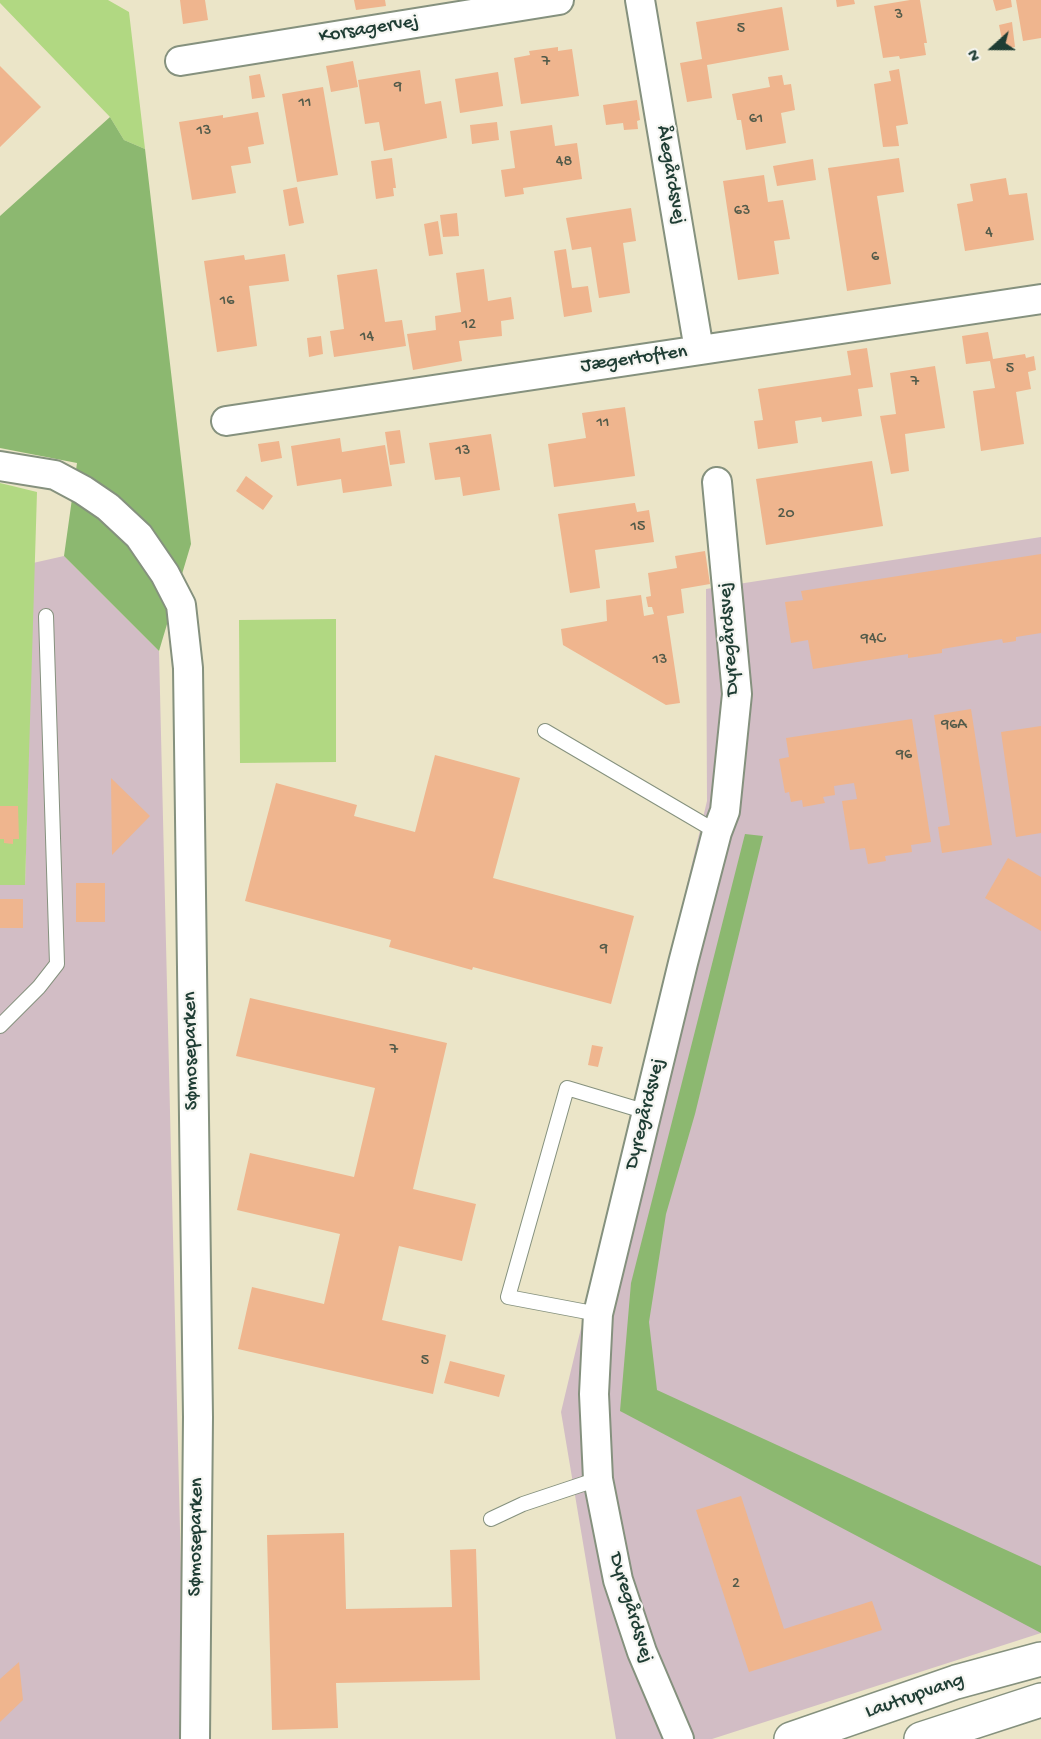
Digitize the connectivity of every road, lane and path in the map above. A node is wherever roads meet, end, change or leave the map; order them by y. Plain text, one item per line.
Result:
1 (558, 0) edge
2 (640, 0) edge
3 (180, 61) dead end
4 (1041, 299) edge
5 (699, 350) junction
6 (226, 421) dead end
7 (0, 466) edge
8 (717, 482) dead end
9 (46, 616) dead end
10 (545, 731) dead end
11 (717, 832) junction
12 (0, 1026) edge
13 (647, 1112) junction
14 (598, 1314) junction
15 (598, 1479) junction
16 (491, 1520) dead end
17 (1037, 1678) edge
18 (195, 1739) edge
19 (679, 1739) edge
20 (791, 1739) edge
21 (921, 1739) edge

1 - 3 street, Korsagervej
2 - 5 street, Ålegårdsvej
4 - 5 street, Jægertoften
5 - 6 street, Jægertoften
7 - 18 street, Sømoseparken
8 - 11 street, Dyregårdsvej
9 - 12 lane
10 - 11 lane
11 - 13 street, Dyregårdsvej
13 - 14 street, Dyregårdsvej
13 - 14 lane
14 - 15 street, Dyregårdsvej
15 - 16 lane
15 - 19 street, Dyregårdsvej
17 - 20 street, Lautrupvang
17 - 21 street, Lautrupvang

